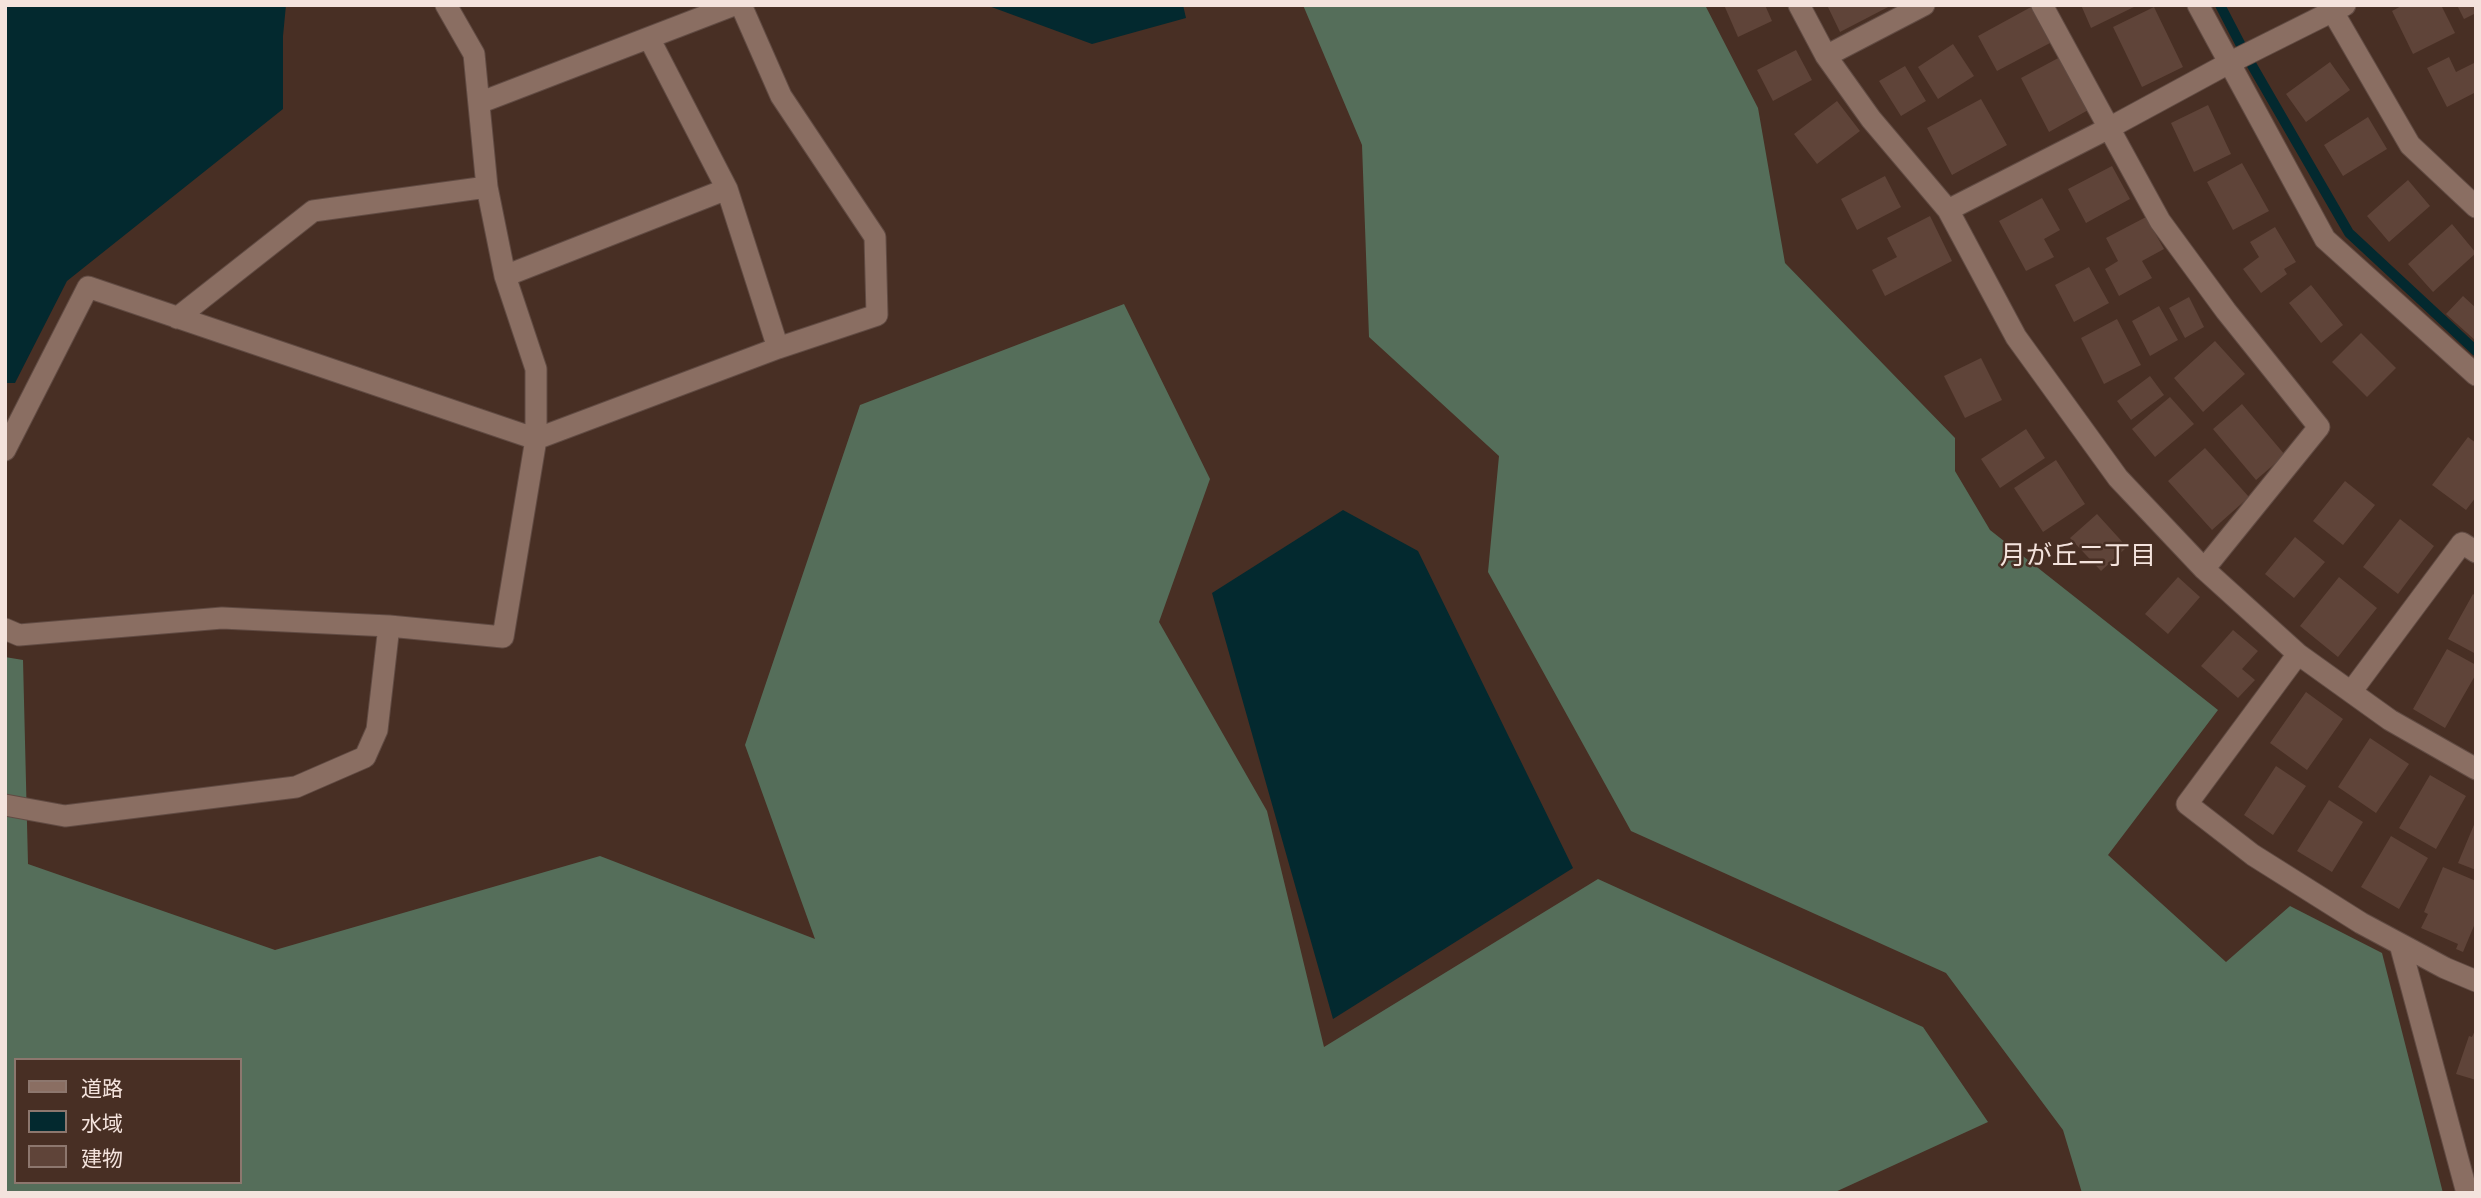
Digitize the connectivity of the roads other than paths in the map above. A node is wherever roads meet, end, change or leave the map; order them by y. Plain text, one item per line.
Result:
1 (446, 5) edge
2 (734, 5) edge
3 (741, 5) edge
4 (1799, 5) edge
5 (1924, 5) edge
6 (2042, 5) edge
7 (2198, 5) edge
8 (2335, 8) edge
9 (649, 38) junction
10 (1826, 56) junction
11 (2229, 63) junction
12 (479, 103) junction
13 (2109, 128) junction
14 (487, 187) junction
15 (727, 189) junction
16 (2476, 207) edge
17 (1948, 210) junction
18 (505, 276) junction
19 (177, 317) junction
20 (778, 348) junction
21 (2476, 375) edge
22 (536, 439) junction
23 (5, 450) edge
24 (2476, 552) edge
25 (2204, 569) junction
26 (389, 626) junction
27 (5, 629) edge
28 (2298, 654) junction
29 (2351, 692) junction
30 (2476, 769) edge
31 (5, 805) edge
32 (2400, 944) junction
33 (2476, 981) edge
34 (2467, 1193) edge

1 - 12 street
2 - 9 street
3 - 20 street
4 - 10 street
5 - 10 street
6 - 13 street
7 - 11 street
8 - 11 street
8 - 16 street
9 - 12 street
9 - 15 street
10 - 17 street
11 - 13 street
11 - 21 street
12 - 14 street
13 - 17 street
13 - 25 street
14 - 18 street
14 - 19 street
15 - 18 street
15 - 20 street
17 - 25 street
18 - 22 street
19 - 22 street
19 - 23 street
20 - 22 street
22 - 26 street
24 - 29 street
25 - 28 street
26 - 27 street
26 - 31 street
28 - 29 street
28 - 32 street
29 - 30 street
32 - 33 street
32 - 34 street

